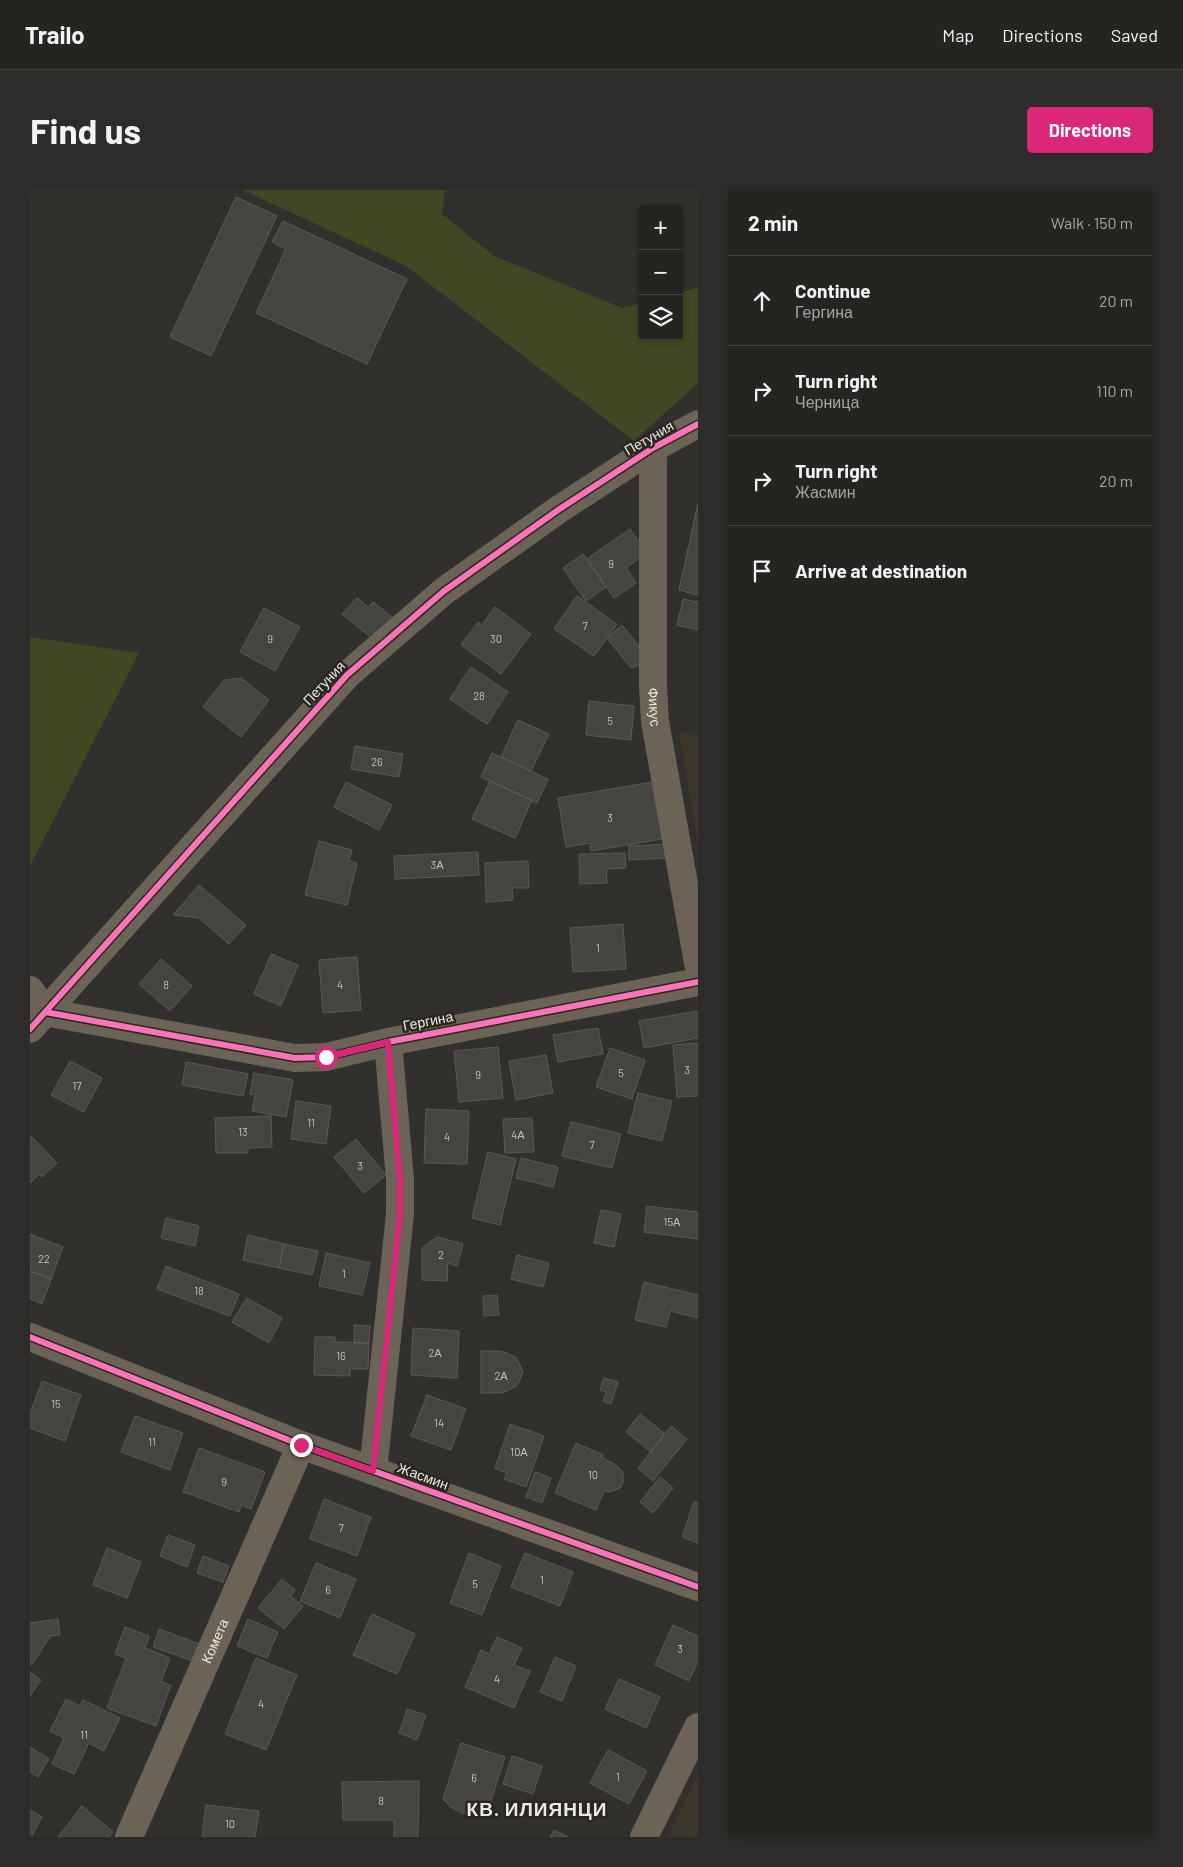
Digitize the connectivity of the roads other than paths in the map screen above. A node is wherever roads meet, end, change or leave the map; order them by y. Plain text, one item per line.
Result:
1 (698, 424) edge
2 (653, 448) junction
3 (698, 963) edge
4 (698, 982) edge
5 (30, 990) edge
6 (38, 1021) edge
7 (388, 1042) junction
8 (30, 1337) edge
9 (301, 1445) junction
10 (373, 1471) junction
11 (698, 1587) edge
12 (698, 1727) edge
13 (129, 1837) edge
14 (644, 1837) edge

1 - 2 street, Петуния
2 - 3 street, Фикус
2 - 6 street, Петуния
4 - 7 street, Гергина
5 - 6 street
6 - 7 street, Гергина
7 - 10 street
8 - 9 street, Жасмин
9 - 10 street, Жасмин
9 - 13 street, Комета
10 - 11 street, Жасмин
12 - 14 street

